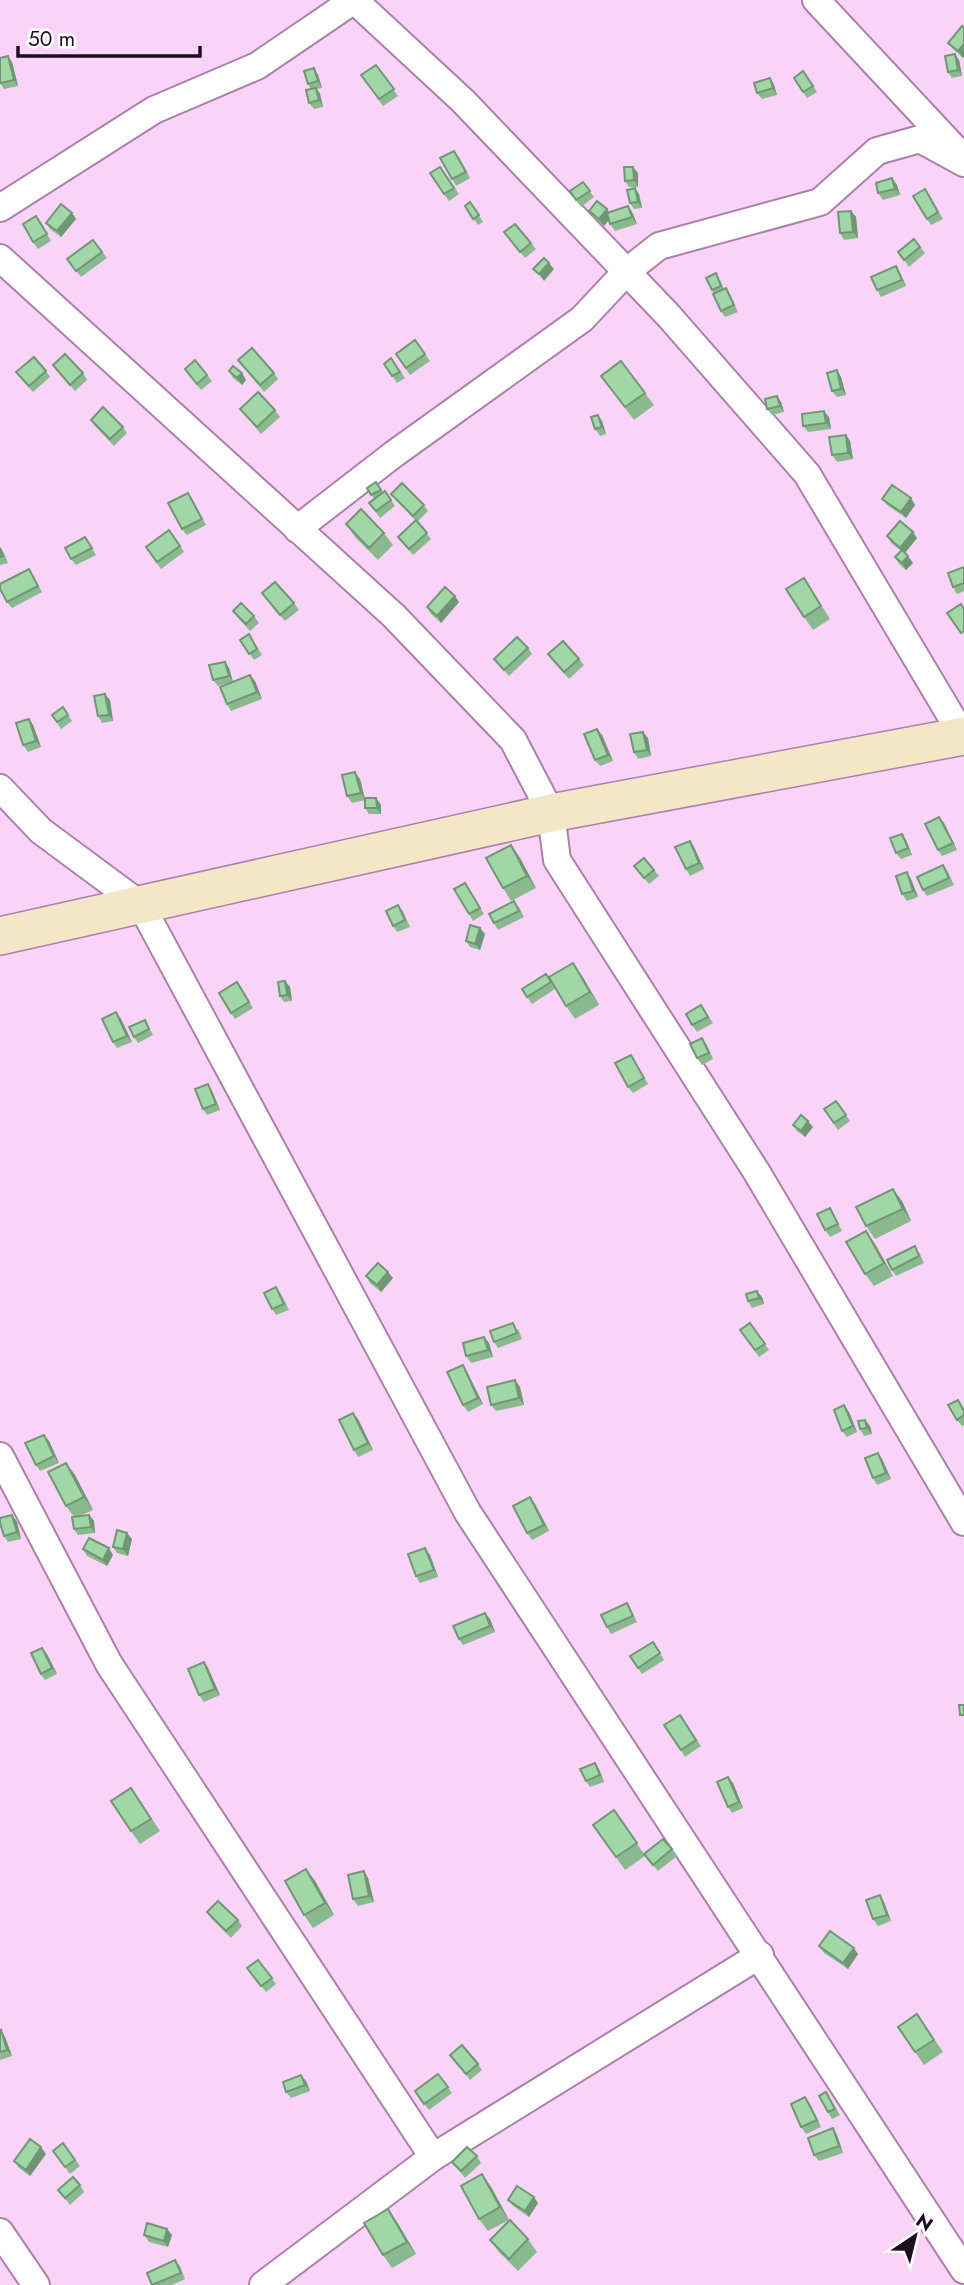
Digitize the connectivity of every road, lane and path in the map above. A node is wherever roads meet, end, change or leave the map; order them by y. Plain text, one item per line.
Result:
1 (354, 0) edge
2 (816, 0) edge
3 (964, 161) edge
4 (0, 208) edge
5 (0, 258) edge
6 (626, 272) junction
7 (297, 529) junction
8 (964, 737) edge
9 (0, 788) edge
10 (551, 813) junction
11 (141, 905) junction
12 (0, 936) edge
13 (0, 1456) edge
14 (964, 1522) edge
15 (760, 1955) junction
16 (433, 2157) junction
17 (0, 2232) edge
18 (964, 2270) edge
19 (36, 2285) edge
20 (263, 2285) edge

1 - 4 street
1 - 6 street
2 - 3 street
3 - 6 street
5 - 7 street
6 - 7 street
6 - 8 street
7 - 10 street
8 - 10 street
9 - 11 street
10 - 11 street
10 - 14 street
11 - 12 street
11 - 15 street
13 - 16 street
15 - 16 street
15 - 18 street
16 - 20 street
17 - 19 street

